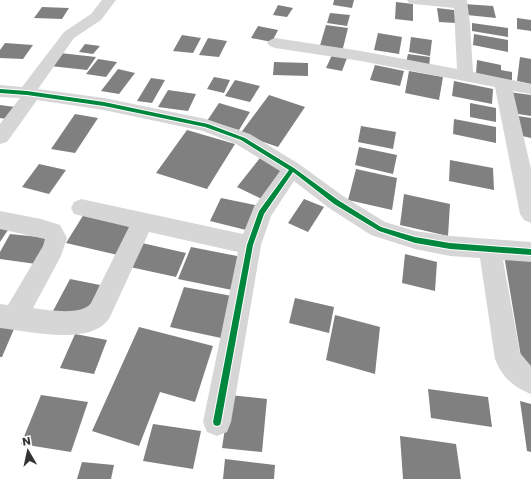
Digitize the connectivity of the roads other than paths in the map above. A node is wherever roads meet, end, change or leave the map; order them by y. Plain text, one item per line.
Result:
1 (109, 0) edge
2 (414, 0) edge
3 (460, 3) edge
4 (275, 43) dead end
5 (465, 77) junction
6 (503, 84) junction
7 (531, 89) edge
8 (0, 91) edge
9 (29, 93) junction
10 (0, 137) edge
11 (292, 169) junction
12 (81, 208) dead end
13 (531, 214) edge
14 (0, 220) edge
15 (143, 222) junction
16 (250, 245) junction
17 (490, 250) junction
18 (531, 252) edge
19 (8, 316) edge
20 (531, 381) edge
21 (217, 422) dead end

1 - 9 street
2 - 3 street
3 - 5 street
4 - 5 street
5 - 6 street
6 - 7 street
6 - 13 street
8 - 9 street
9 - 10 street
9 - 11 street
11 - 16 street
11 - 17 street
12 - 15 street
14 - 19 street
15 - 16 street
15 - 19 street
16 - 21 street
17 - 18 street
17 - 20 street

